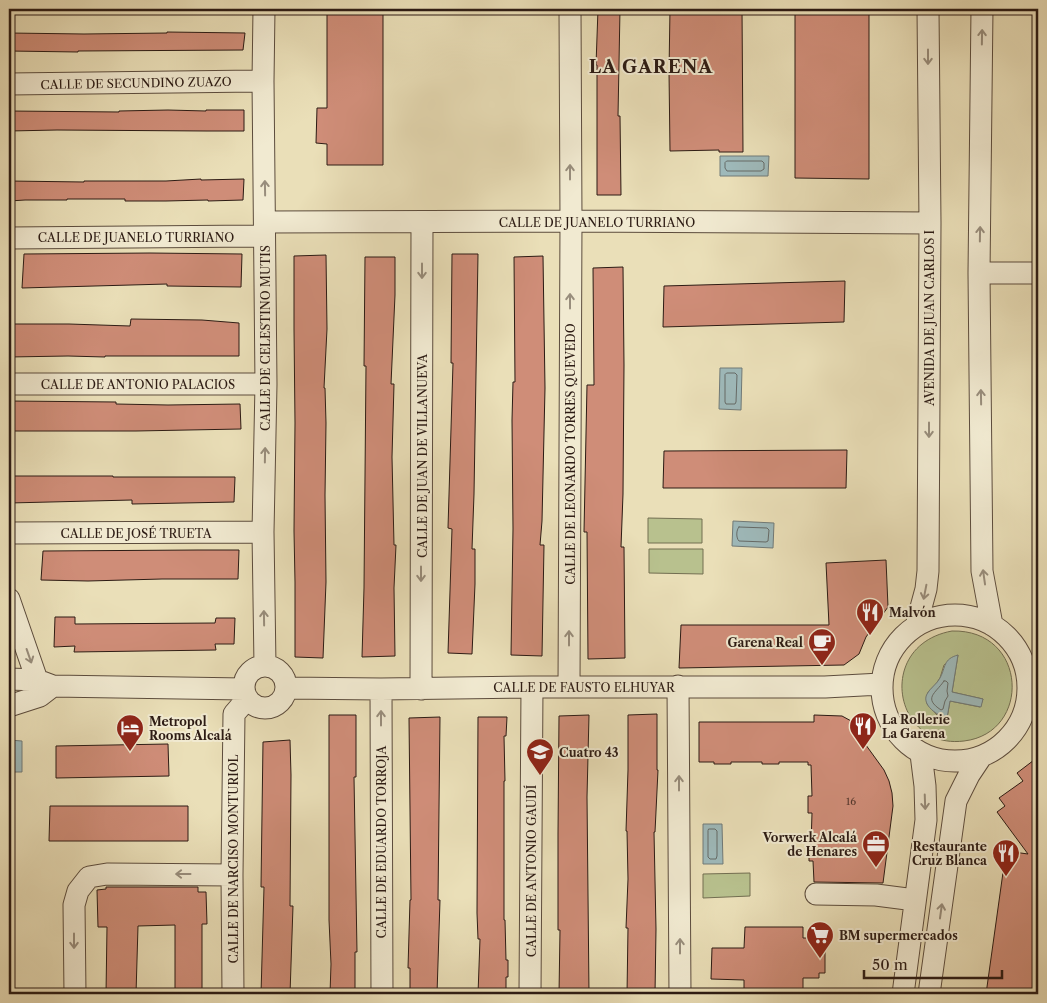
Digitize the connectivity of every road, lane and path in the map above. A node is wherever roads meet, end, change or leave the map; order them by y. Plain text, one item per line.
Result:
1 (264, 9) edge
2 (570, 9) edge
3 (928, 9) edge
4 (982, 9) edge
5 (263, 81) junction
6 (9, 84) edge
7 (570, 221) junction
8 (422, 222) junction
9 (930, 223) junction
10 (265, 229) junction
11 (9, 238) edge
12 (979, 273) junction
13 (1038, 273) edge
14 (9, 384) edge
15 (266, 384) junction
16 (263, 532) junction
17 (9, 533) edge
18 (9, 599) edge
19 (992, 625) junction
20 (916, 626) junction
21 (1031, 664) edge
22 (265, 666) junction
23 (9, 679) edge
24 (45, 683) junction
25 (882, 684) junction
26 (678, 686) junction
27 (532, 687) junction
28 (569, 687) junction
29 (286, 688) junction
30 (381, 689) junction
31 (421, 689) junction
32 (245, 694) junction
33 (9, 706) edge
34 (1029, 715) edge
35 (921, 754) junction
36 (981, 757) junction
37 (232, 875) junction
38 (816, 894) dead end
39 (915, 900) junction
40 (75, 994) edge
41 (233, 994) edge
42 (382, 994) edge
43 (530, 994) edge
44 (680, 994) edge
45 (903, 994) edge
46 (929, 994) edge

1 - 5 street, CALLE DE CELESTINO MUTIS
7 -> 2 street, CALLE DE LEONARDO TORRES QUEVEDO
3 -> 9 street, AVENIDA DE JUAN CARLOS I
12 -> 4 street
5 - 6 street, CALLE DE SECUNDINO ZUAZO
10 -> 5 street, CALLE DE CELESTINO MUTIS
7 - 8 street, CALLE DE JUANELO TURRIANO
7 - 9 street, CALLE DE JUANELO TURRIANO
28 -> 7 street, CALLE DE LEONARDO TORRES QUEVEDO
8 - 10 street, CALLE DE JUANELO TURRIANO
8 -> 31 street, CALLE DE JUAN DE VILLANUEVA
9 -> 20 street, AVENIDA DE JUAN CARLOS I
10 - 11 street, CALLE DE JUANELO TURRIANO
10 - 15 street, CALLE DE CELESTINO MUTIS
12 - 13 street
19 -> 12 street
14 - 15 street, CALLE DE ANTONIO PALACIOS
16 -> 15 street, CALLE DE CELESTINO MUTIS
16 - 17 street, CALLE DE JOSÉ TRUETA
22 -> 16 street, CALLE DE CELESTINO MUTIS
18 -> 24 street
19 - 20 street
19 - 21 street
20 - 25 street
21 - 34 street
22 - 29 street
22 - 32 street
23 - 24 street
24 - 32 street
24 - 33 street
25 - 26 street, CALLE DE FAUSTO ELHUYAR
25 - 35 street
26 - 28 street, CALLE DE FAUSTO ELHUYAR
44 -> 26 street
27 - 28 street, CALLE DE FAUSTO ELHUYAR
27 - 31 street, CALLE DE FAUSTO ELHUYAR
27 - 43 street, CALLE DE ANTONIO GAUDÍ
29 - 30 street, CALLE DE FAUSTO ELHUYAR
29 - 32 street
30 - 31 street, CALLE DE FAUSTO ELHUYAR
42 -> 30 street, CALLE DE EDUARDO TORROJA
32 - 37 street, CALLE DE NARCISO MONTURIOL
34 - 36 street
35 - 36 street
35 -> 39 street
46 -> 36 street
37 -> 40 street
37 - 41 street, CALLE DE NARCISO MONTURIOL
38 - 39 street
39 - 45 street

